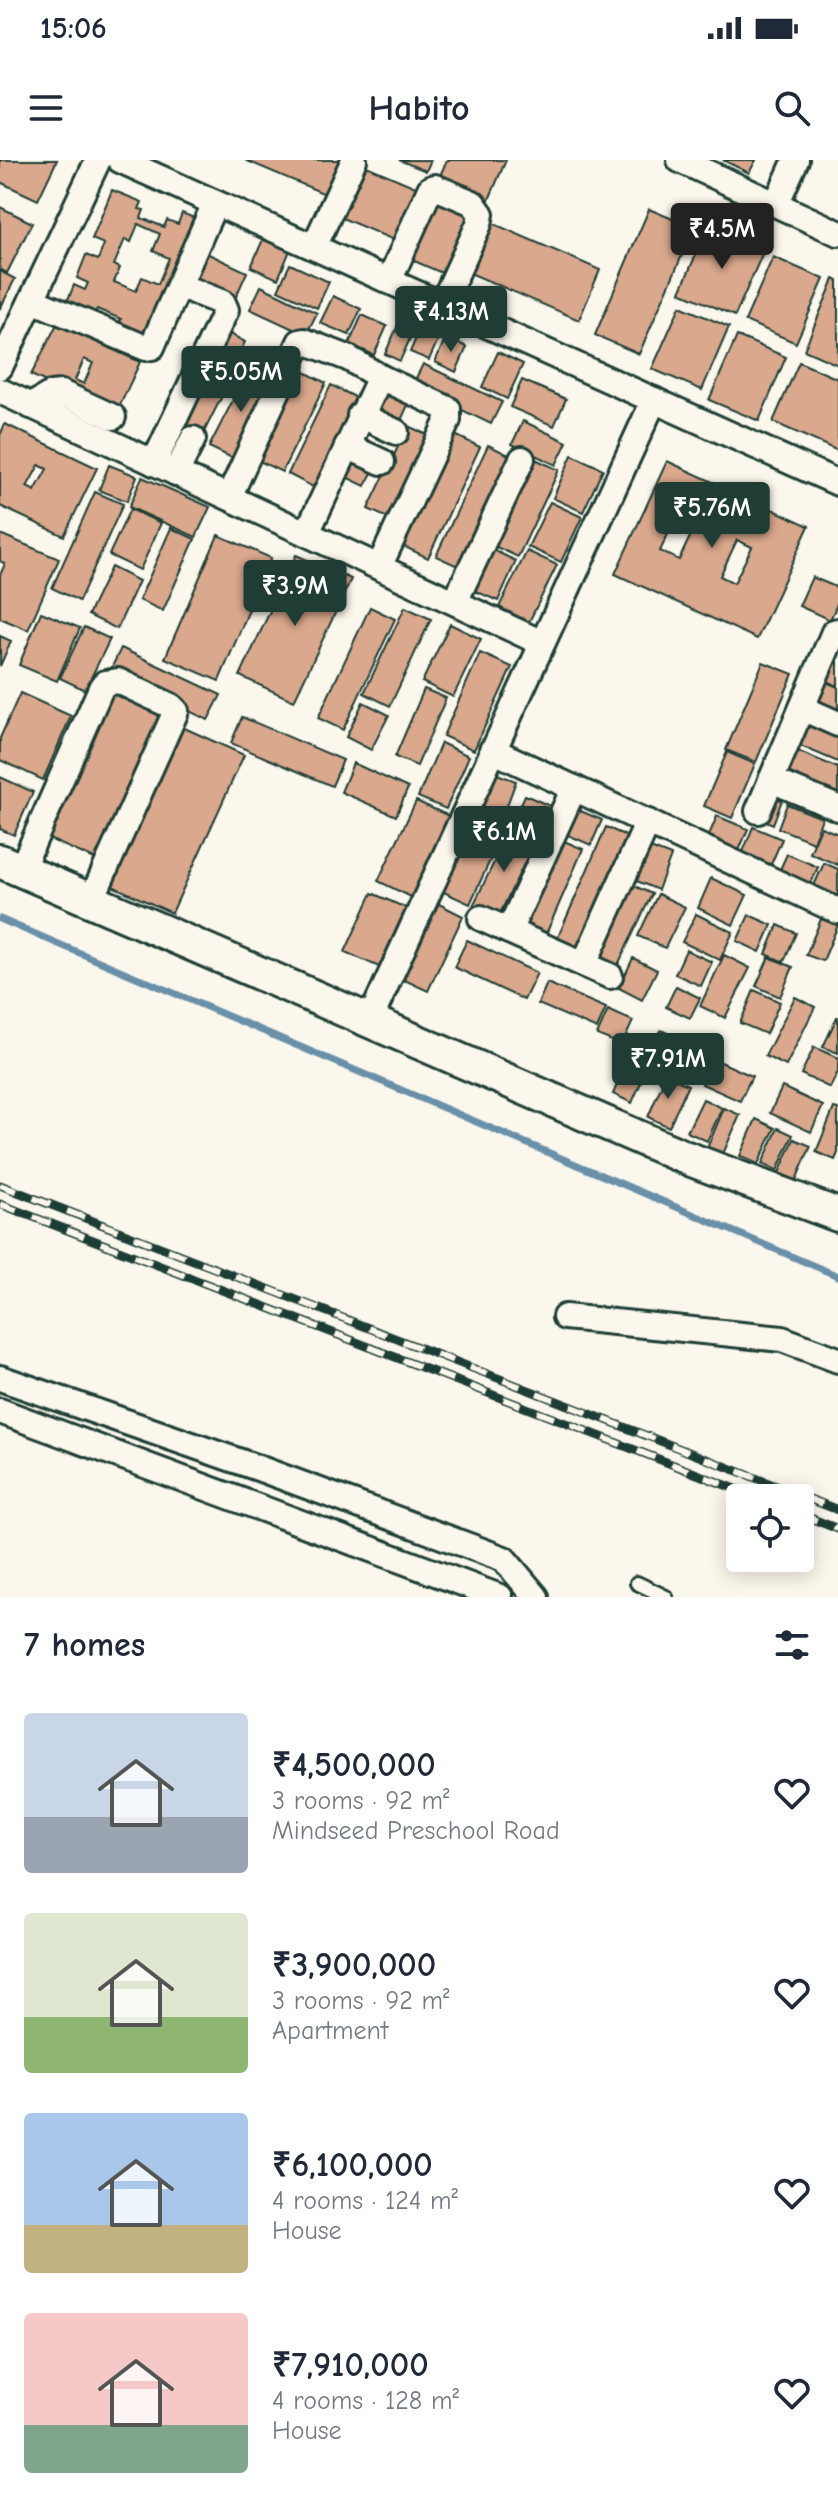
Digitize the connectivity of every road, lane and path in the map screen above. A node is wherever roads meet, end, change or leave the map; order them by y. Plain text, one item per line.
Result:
1 (98, 160) edge
2 (120, 160) edge
3 (354, 160) edge
4 (680, 160) edge
5 (796, 160) edge
6 (215, 203) junction
7 (776, 204) junction
8 (838, 233) edge
9 (314, 247) junction
10 (389, 281) junction
11 (193, 291) dead end
12 (30, 302) junction
13 (442, 305) junction
14 (2, 356) edge
15 (142, 357) dead end
16 (380, 377) junction
17 (0, 391) edge
18 (654, 400) junction
19 (31, 406) junction
20 (360, 415) junction
21 (113, 417) dead end
22 (396, 432) dead end
23 (193, 439) dead end
24 (347, 446) junction
25 (522, 459) dead end
26 (382, 462) dead end
27 (165, 468) junction
28 (838, 483) edge
29 (229, 497) junction
30 (307, 533) junction
31 (379, 567) junction
32 (455, 602) junction
33 (838, 631) edge
34 (542, 643) junction
35 (802, 708) junction
36 (838, 724) edge
37 (492, 750) junction
38 (771, 780) junction
39 (574, 788) junction
40 (838, 808) edge
41 (758, 811) dead end
42 (648, 822) junction
43 (10, 866) edge
44 (91, 901) junction
45 (838, 911) edge
46 (481, 918) dead end
47 (509, 931) junction
48 (584, 964) junction
49 (610, 976) dead end
50 (369, 1022) junction
51 (838, 1215) edge
52 (565, 1317) dead end
53 (838, 1360) edge
54 (0, 1378) edge
55 (0, 1411) edge
56 (637, 1583) dead end
57 (500, 1597) edge
58 (536, 1597) edge
59 (666, 1597) edge

1 - 12 street
2 - 6 street
3 - 9 street
4 - 7 street
5 - 7 street
6 - 9 street
6 - 12 street
7 - 8 street
9 - 10 street
10 - 13 street
10 - 13 street
11 - 27 street
12 - 14 street
12 - 15 street
13 - 18 street
16 - 20 street
16 - 29 street
16 - 31 street
17 - 19 street
18 - 28 street
18 - 34 street
19 - 21 street
19 - 27 street
20 - 22 street
20 - 24 street
23 - 27 street
24 - 26 street
24 - 30 street
25 - 32 street
27 - 29 street
29 - 30 street
30 - 31 street
31 - 32 street
32 - 34 street
33 - 35 street
34 - 37 street
35 - 36 street
35 - 38 street
37 - 39 street
37 - 50 street
38 - 40 street
38 - 41 street
39 - 42 street
39 - 47 street
42 - 45 street
42 - 48 street
43 - 44 street
43 - 44 street
44 - 50 street
46 - 47 street
47 - 48 street
48 - 49 street
50 - 51 street
52 - 53 street
54 - 58 street
55 - 57 street
56 - 59 lane

